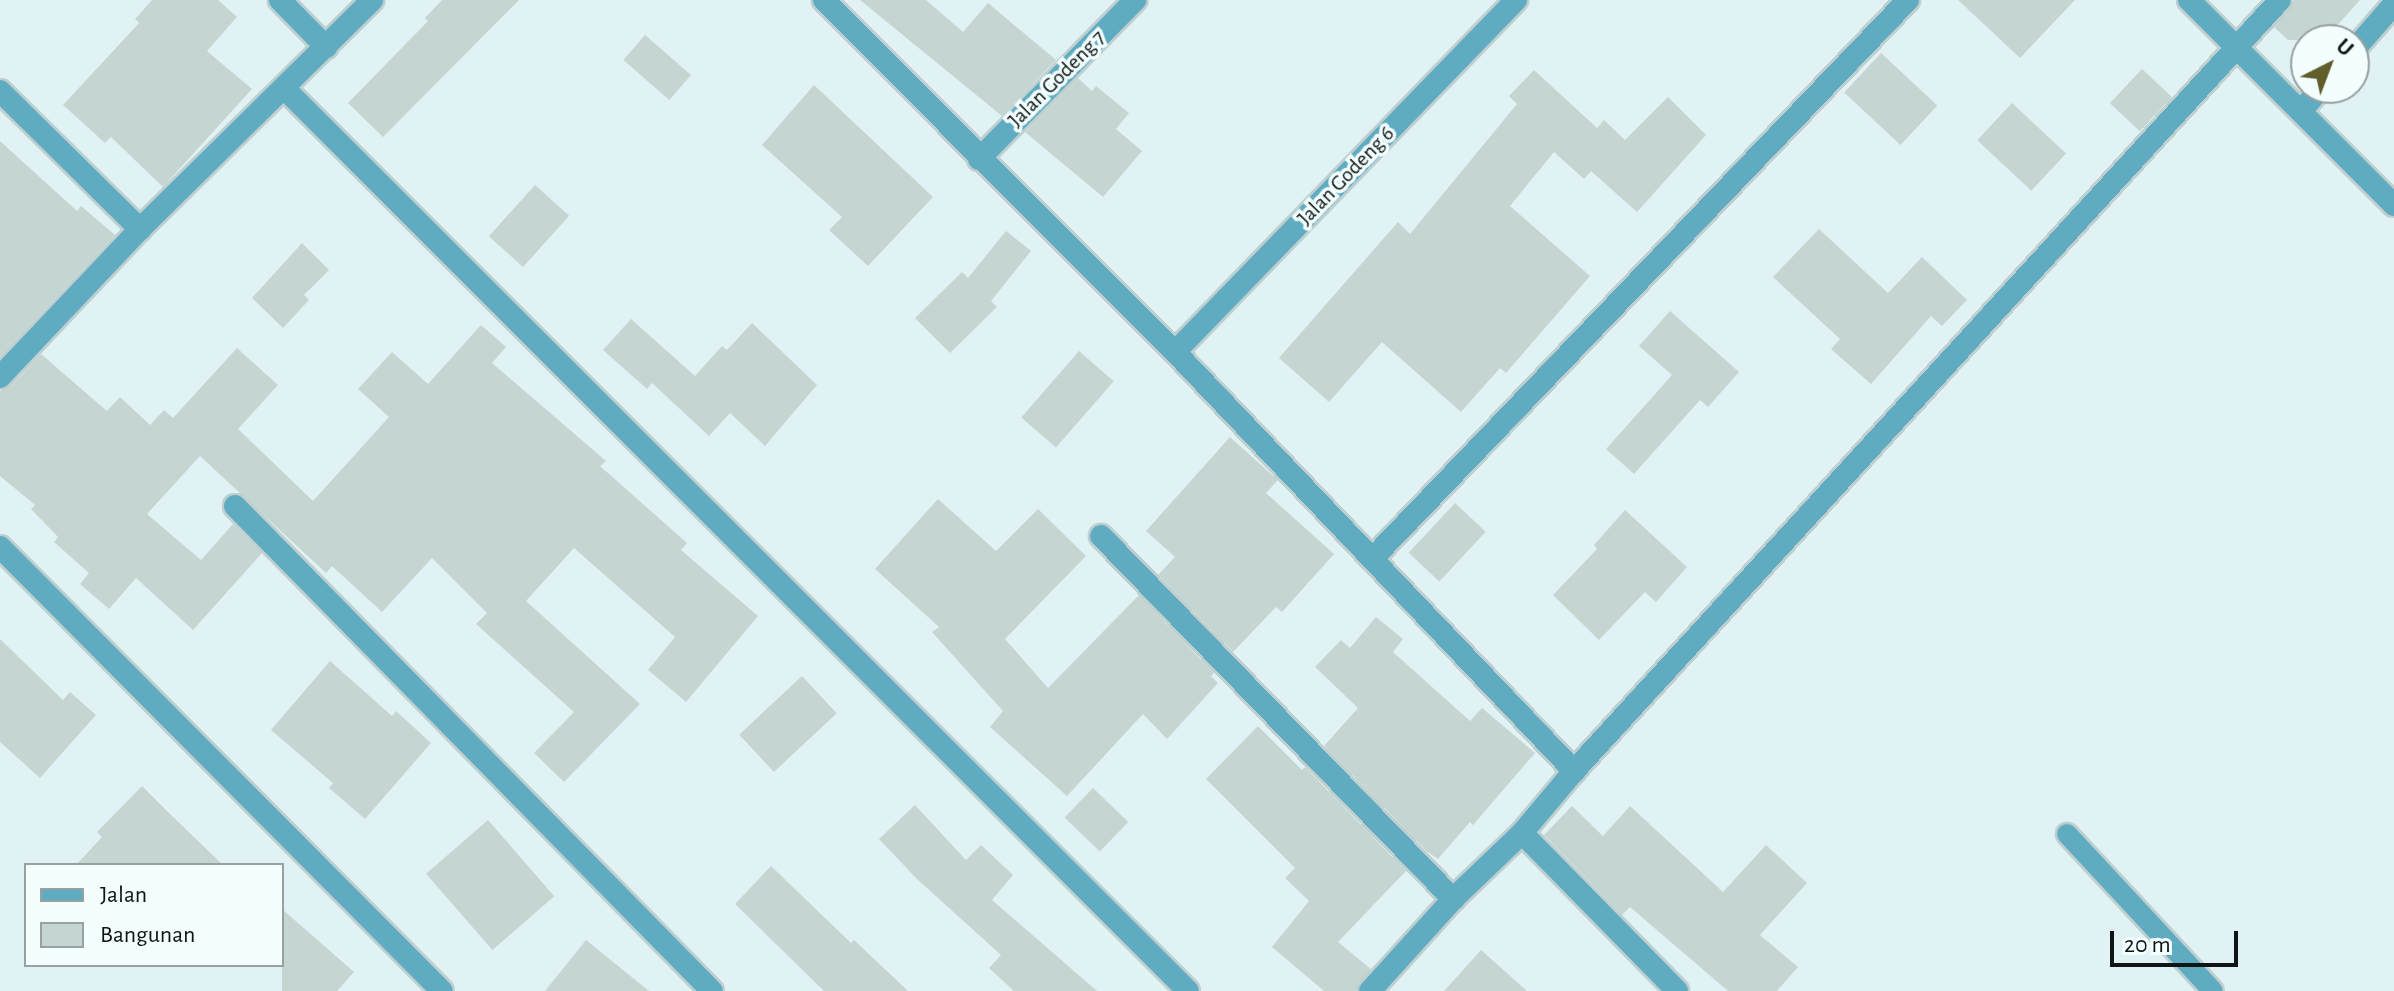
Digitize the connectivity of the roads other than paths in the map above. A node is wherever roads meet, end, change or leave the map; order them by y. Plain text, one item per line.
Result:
1 (280, 0) edge
2 (372, 0) edge
3 (824, 0) edge
4 (1135, 0) edge
5 (1516, 0) edge
6 (1908, 0) edge
7 (2189, 0) edge
8 (2280, 0) edge
9 (2394, 4) edge
10 (2370, 32) edge
11 (326, 47) junction
12 (2237, 49) junction
13 (285, 89) junction
14 (0, 91) edge
15 (2307, 104) edge
16 (2301, 111) junction
17 (979, 159) junction
18 (2394, 205) edge
19 (140, 229) junction
20 (1175, 352) junction
21 (0, 377) edge
22 (235, 506) dead end
23 (1101, 536) dead end
24 (0, 547) edge
25 (1373, 558) junction
26 (1574, 771) junction
27 (1522, 833) junction
28 (2067, 834) dead end
29 (1453, 899) junction
30 (442, 991) edge
31 (712, 991) edge
32 (1188, 991) edge
33 (1370, 991) edge
34 (1677, 991) edge
35 (2213, 991) edge

1 - 11 street
2 - 11 street
3 - 17 street
4 - 17 street, Jalan Godeng 7
5 - 20 street, Jalan Godeng 6
6 - 25 street
7 - 12 street
8 - 12 street
9 - 10 street
11 - 13 street
12 - 16 street
12 - 26 street
13 - 19 street
13 - 32 street
14 - 19 street
15 - 16 street
16 - 18 street
17 - 20 street
19 - 21 street
20 - 25 street
22 - 31 street
23 - 29 street
24 - 30 street
25 - 26 street
26 - 27 street
27 - 29 street
27 - 34 street
28 - 35 lane
29 - 33 street

